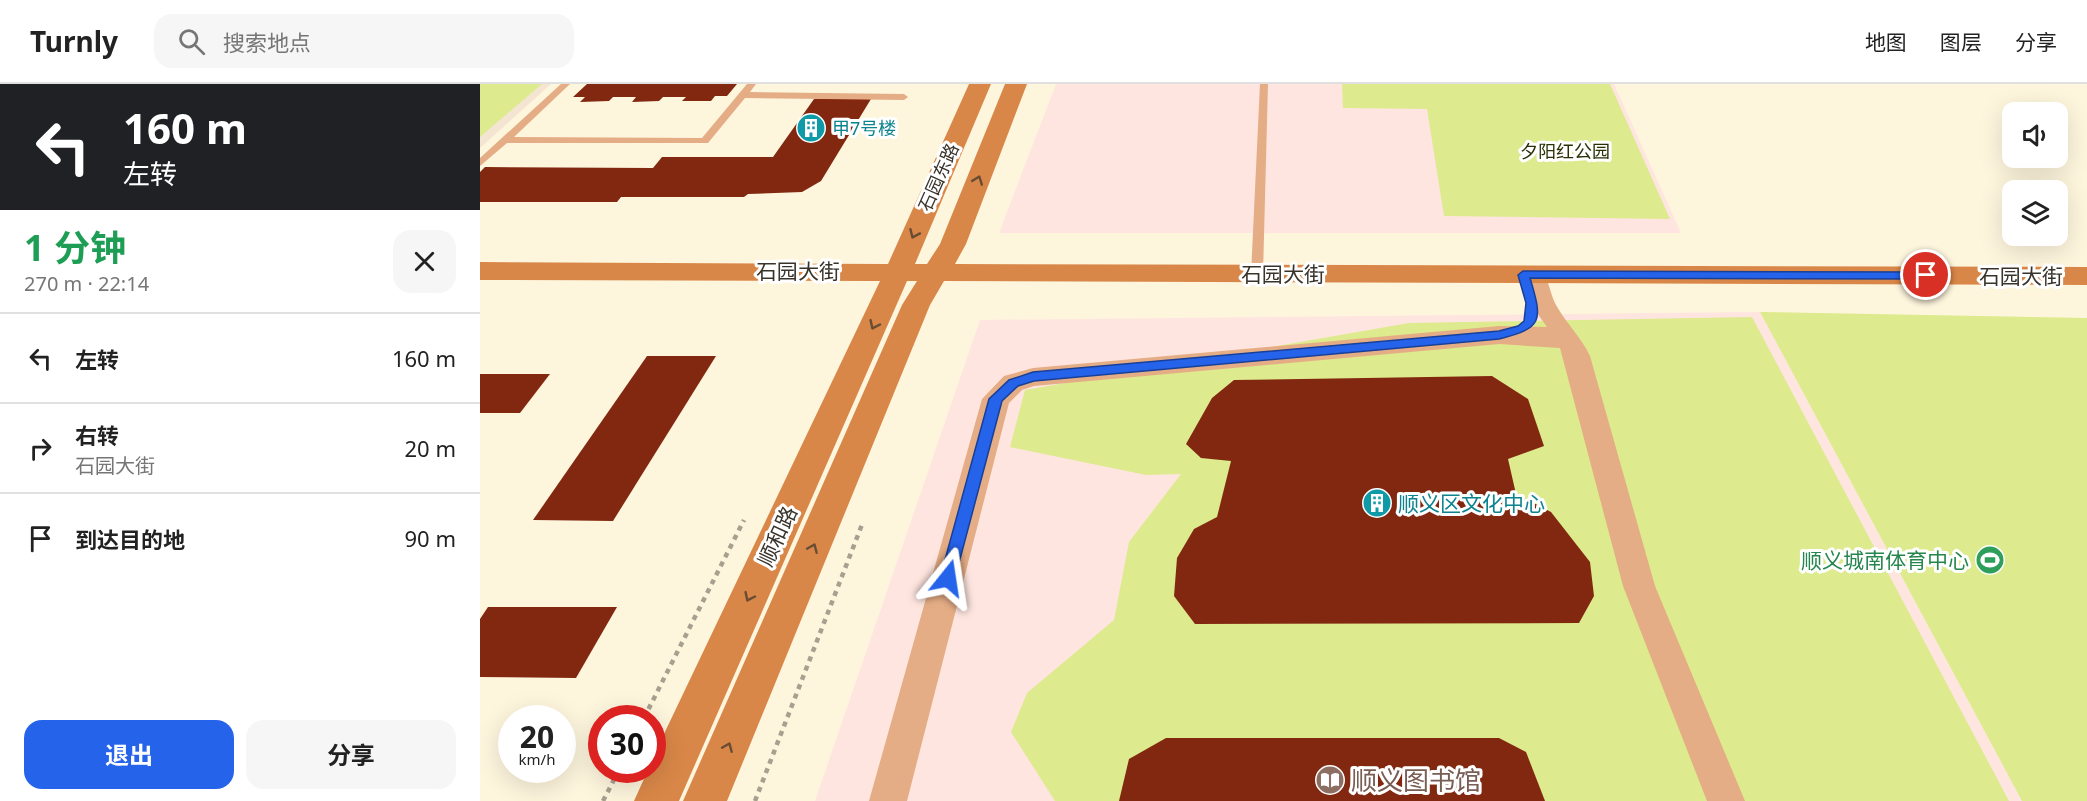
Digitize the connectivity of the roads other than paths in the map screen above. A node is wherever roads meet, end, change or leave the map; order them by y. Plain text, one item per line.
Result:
1 (566, 84) edge
2 (752, 84) edge
3 (980, 84) edge
4 (1016, 84) edge
5 (1264, 84) edge
6 (743, 95) junction
7 (904, 97) dead end
8 (504, 140) junction
9 (480, 162) edge
10 (480, 271) edge
11 (897, 271) junction
12 (938, 272) junction
13 (1257, 274) junction
14 (1529, 275) junction
15 (2087, 276) edge
16 (1499, 335) junction
17 (1570, 341) junction
18 (656, 801) edge
19 (705, 801) edge
20 (888, 801) edge
21 (1726, 801) edge

1 - 8 lane
2 - 6 lane
3 -> 11 main road, 石园东路
12 -> 4 main road, 石园东路
5 - 13 lane
6 - 7 lane
6 - 8 lane
8 - 9 lane
10 - 11 main road, 石园大街
11 - 12 main road, 石园大街
11 -> 18 main road, 顺和路
12 - 13 main road, 石园大街
19 -> 12 main road, 顺和路
13 - 14 main road, 石园大街
14 - 15 main road, 石园大街
14 - 16 street
14 - 17 street
16 - 17 street
16 - 20 street
17 - 21 street

